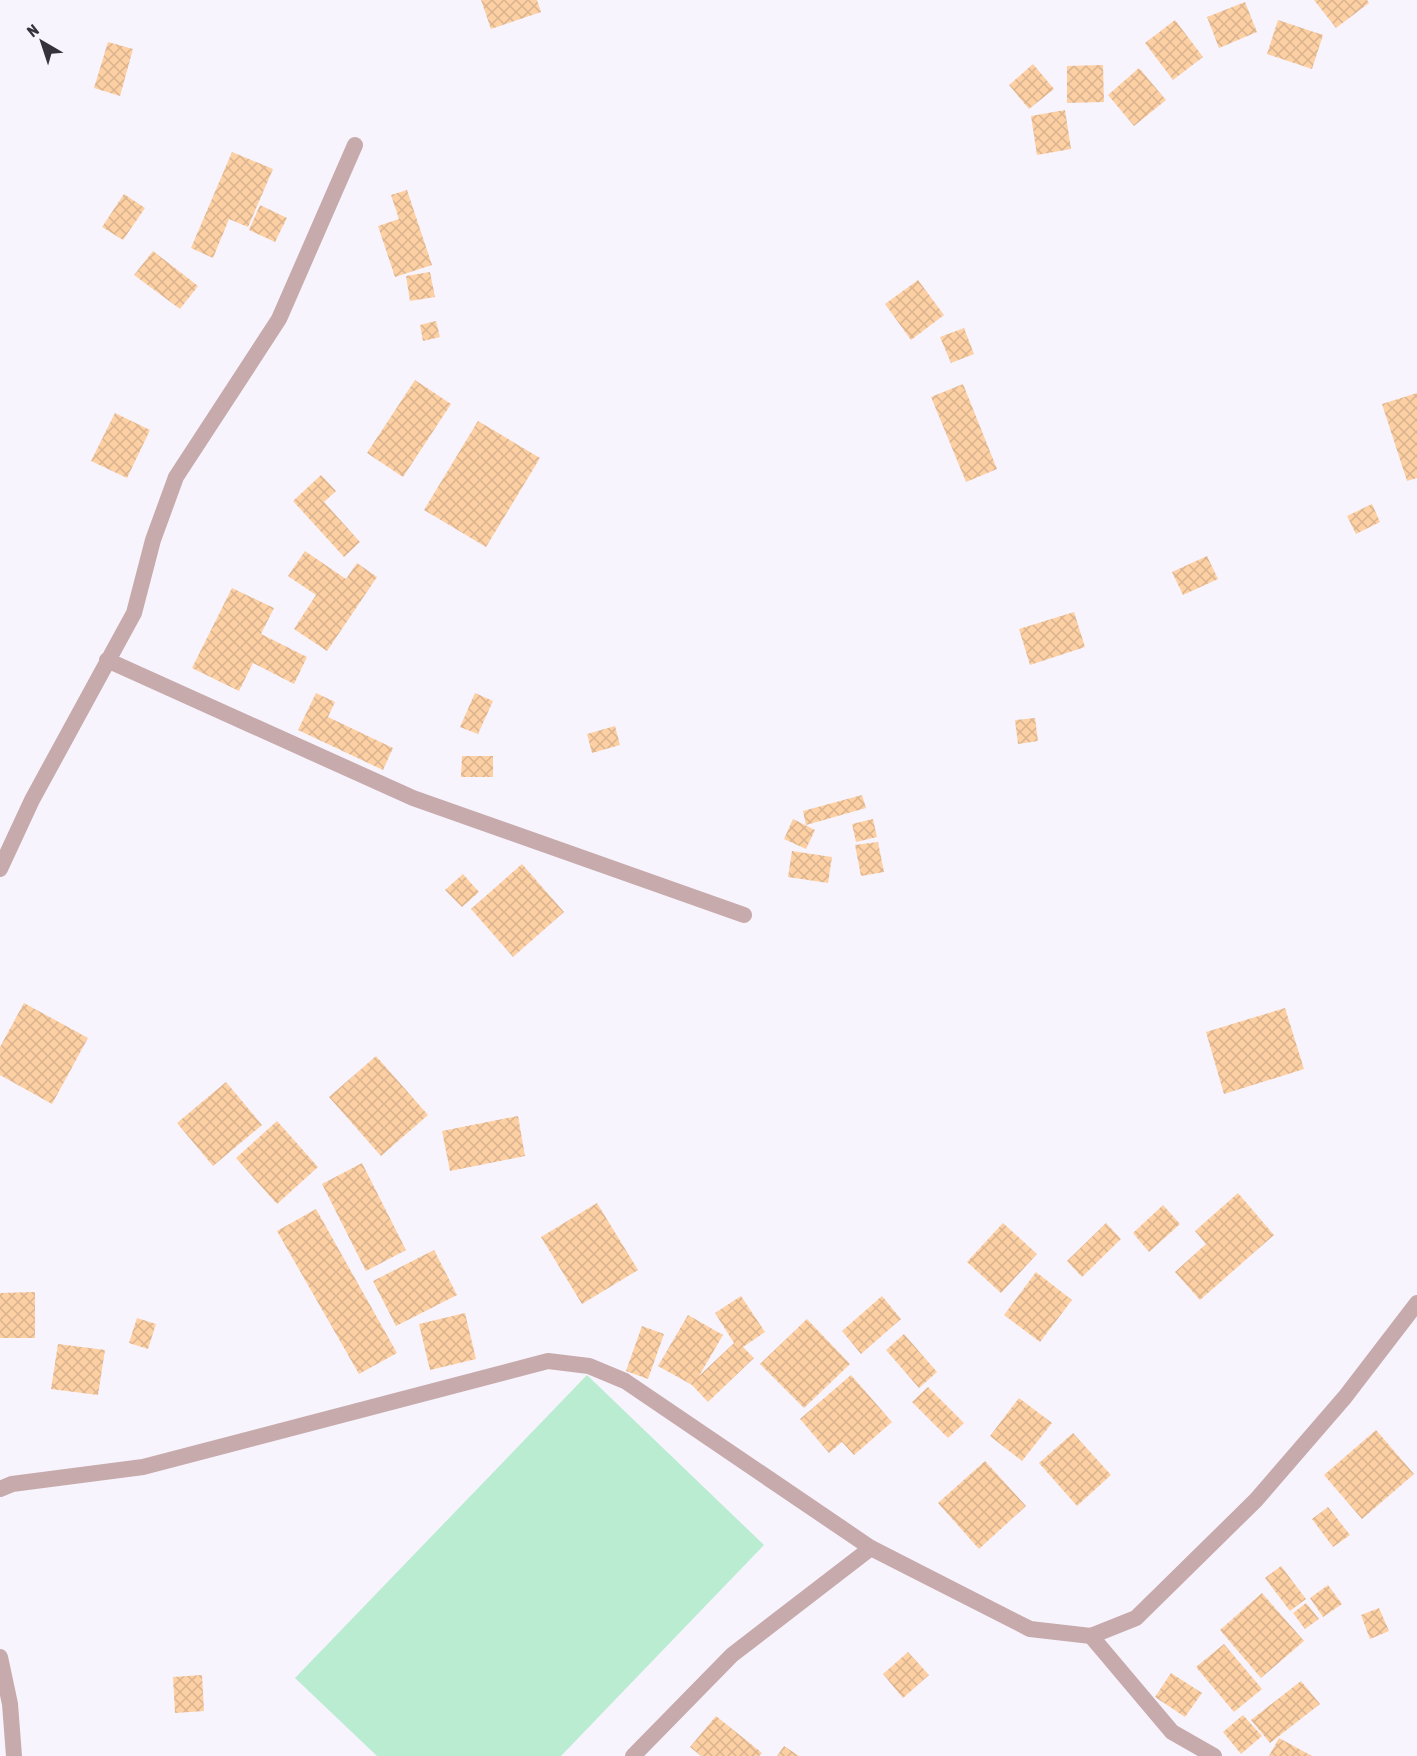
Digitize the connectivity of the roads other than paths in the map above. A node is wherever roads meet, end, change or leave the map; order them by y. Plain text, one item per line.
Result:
1 (355, 145) dead end
2 (107, 660) junction
3 (0, 869) edge
4 (744, 915) dead end
5 (1417, 1303) edge
6 (0, 1489) edge
7 (871, 1548) junction
8 (1091, 1636) junction
9 (0, 1657) edge
10 (14, 1756) edge
11 (633, 1756) edge
12 (1214, 1756) edge

1 - 2 street
2 - 3 street
2 - 4 street
5 - 8 street
6 - 7 street
7 - 8 street
7 - 11 street
8 - 12 street
9 - 10 street

